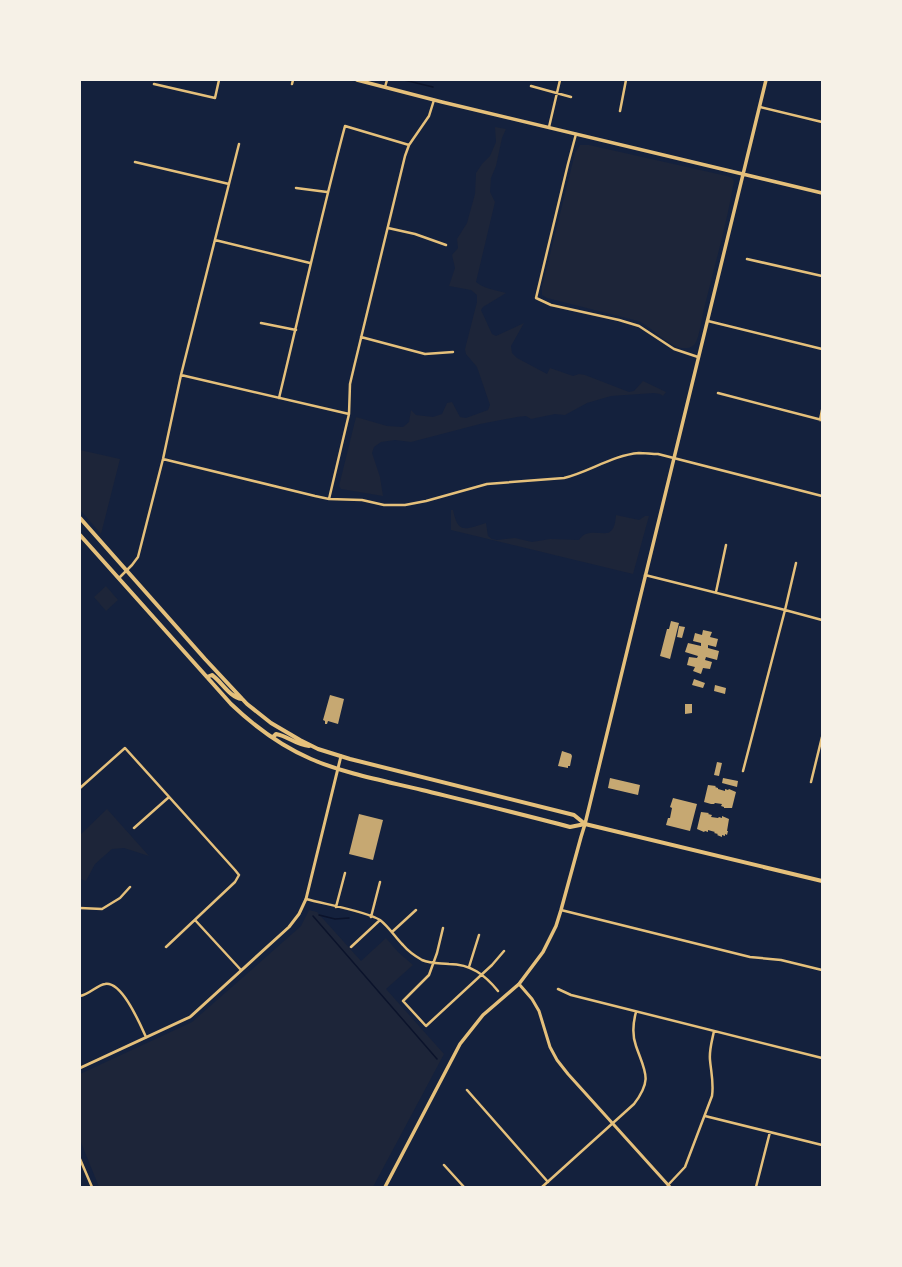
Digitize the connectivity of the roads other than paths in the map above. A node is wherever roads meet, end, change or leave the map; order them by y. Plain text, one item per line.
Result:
1 (219, 80) edge
2 (293, 80) edge
3 (357, 80) edge
4 (387, 80) edge
5 (560, 80) edge
6 (626, 80) edge
7 (766, 80) edge
8 (154, 84) dead end
9 (292, 84) dead end
10 (531, 86) dead end
11 (385, 87) junction
12 (557, 93) junction
13 (571, 97) dead end
14 (434, 100) junction
15 (760, 107) junction
16 (620, 111) dead end
17 (822, 122) edge
18 (549, 127) junction
19 (576, 134) junction
20 (239, 144) dead end
21 (409, 145) junction
22 (135, 162) dead end
23 (743, 173) junction
24 (229, 184) junction
25 (296, 188) dead end
26 (327, 192) junction
27 (822, 193) edge
28 (388, 228) junction
29 (215, 240) junction
30 (446, 245) dead end
31 (747, 259) dead end
32 (310, 263) junction
33 (822, 276) edge
34 (708, 321) junction
35 (261, 323) dead end
36 (296, 330) junction
37 (361, 337) junction
38 (822, 349) edge
39 (453, 352) dead end
40 (698, 357) junction
41 (181, 375) junction
42 (718, 393) dead end
43 (279, 398) junction
44 (822, 410) edge
45 (349, 414) junction
46 (821, 420) edge
47 (673, 458) junction
48 (163, 459) junction
49 (822, 496) edge
50 (329, 499) junction
51 (80, 518) edge
52 (80, 534) edge
53 (726, 545) dead end
54 (796, 563) dead end
55 (127, 571) junction
56 (645, 576) junction
57 (119, 578) junction
58 (716, 592) junction
59 (785, 610) junction
60 (822, 620) edge
61 (207, 677) junction
62 (242, 699) junction
63 (272, 737) junction
64 (822, 737) edge
65 (311, 746) junction
66 (341, 756) junction
67 (338, 768) junction
68 (743, 771) dead end
69 (811, 782) dead end
70 (80, 788) edge
71 (169, 797) junction
72 (585, 824) junction
73 (134, 828) dead end
74 (345, 873) dead end
75 (822, 881) edge
76 (380, 882) dead end
77 (130, 887) dead end
78 (306, 899) junction
79 (336, 907) junction
80 (80, 908) edge
81 (416, 910) dead end
82 (561, 910) junction
83 (371, 916) junction
84 (195, 920) junction
85 (380, 920) junction
86 (444, 928) dead end
87 (392, 932) junction
88 (478, 935) dead end
89 (166, 947) dead end
90 (351, 947) dead end
91 (504, 951) dead end
92 (434, 963) junction
93 (469, 967) junction
94 (241, 970) junction
95 (822, 970) edge
96 (483, 974) junction
97 (519, 984) junction
98 (558, 989) dead end
99 (498, 991) dead end
100 (80, 996) edge
101 (636, 1012) junction
102 (714, 1031) junction
103 (146, 1037) junction
104 (822, 1058) edge
105 (80, 1068) edge
106 (467, 1090) dead end
107 (705, 1116) junction
108 (612, 1123) junction
109 (770, 1132) junction
110 (822, 1145) edge
111 (80, 1159) edge
112 (444, 1165) dead end
113 (548, 1182) junction
114 (669, 1186) edge
115 (92, 1187) edge
116 (384, 1187) edge
117 (464, 1187) edge
118 (542, 1187) edge
119 (756, 1187) edge

1 - 8 street
2 - 9 street
3 - 11 main road
4 - 11 street
5 - 12 street
6 - 16 street
7 - 15 main road
10 - 12 street
11 - 14 main road
12 - 13 street
12 - 18 street
14 - 18 main road
14 - 21 street
15 - 17 street
15 - 23 main road
18 - 19 main road
19 - 23 main road
19 - 40 street
20 - 24 street
21 - 26 street
21 - 28 street
22 - 24 street
23 - 27 main road
23 - 34 main road
24 - 29 street
25 - 26 street
26 - 32 street
28 - 30 street
28 - 37 street
29 - 32 street
29 - 41 street
31 - 33 street
32 - 36 street
34 - 38 street
34 - 40 main road
35 - 36 street
36 - 43 street
37 - 39 street
37 - 45 street
40 - 47 main road
41 - 43 street
41 - 48 street
42 - 46 street
43 - 45 street
44 - 46 street
45 - 50 street
47 - 49 street
47 - 50 street
47 - 56 main road
48 - 50 street
48 - 55 street
51 - 55 main road
52 - 57 main road
53 - 58 street
54 - 59 street
55 - 57 street
55 - 62 main road
56 - 58 street
56 - 72 main road
57 - 61 main road
58 - 59 street
59 - 60 street
59 - 68 street
61 - 62 main road
61 - 63 main road
62 - 65 main road
63 - 65 main road
63 - 67 main road
64 - 69 street
65 - 66 main road
66 - 67 street
66 - 72 main road
67 - 72 main road
67 - 78 street
70 - 71 street
71 - 73 street
71 - 84 street
72 - 75 main road
72 - 82 main road
74 - 79 street
76 - 83 street
77 - 80 street
78 - 79 street
78 - 94 street
79 - 83 street
81 - 87 street
82 - 95 street
82 - 97 main road
83 - 85 street
84 - 89 street
84 - 94 street
85 - 87 street
85 - 90 street
86 - 92 street
87 - 92 street
88 - 93 street
91 - 96 street
92 - 93 street
92 - 96 street
93 - 96 street
94 - 103 street
96 - 99 street
97 - 108 street
97 - 116 main road
98 - 101 street
100 - 103 street
101 - 102 street
101 - 108 street
102 - 104 street
102 - 107 street
103 - 105 street
106 - 113 street
107 - 109 street
107 - 114 street
108 - 113 street
108 - 114 street
109 - 110 street
109 - 119 street
111 - 115 street
112 - 117 street
113 - 118 street

